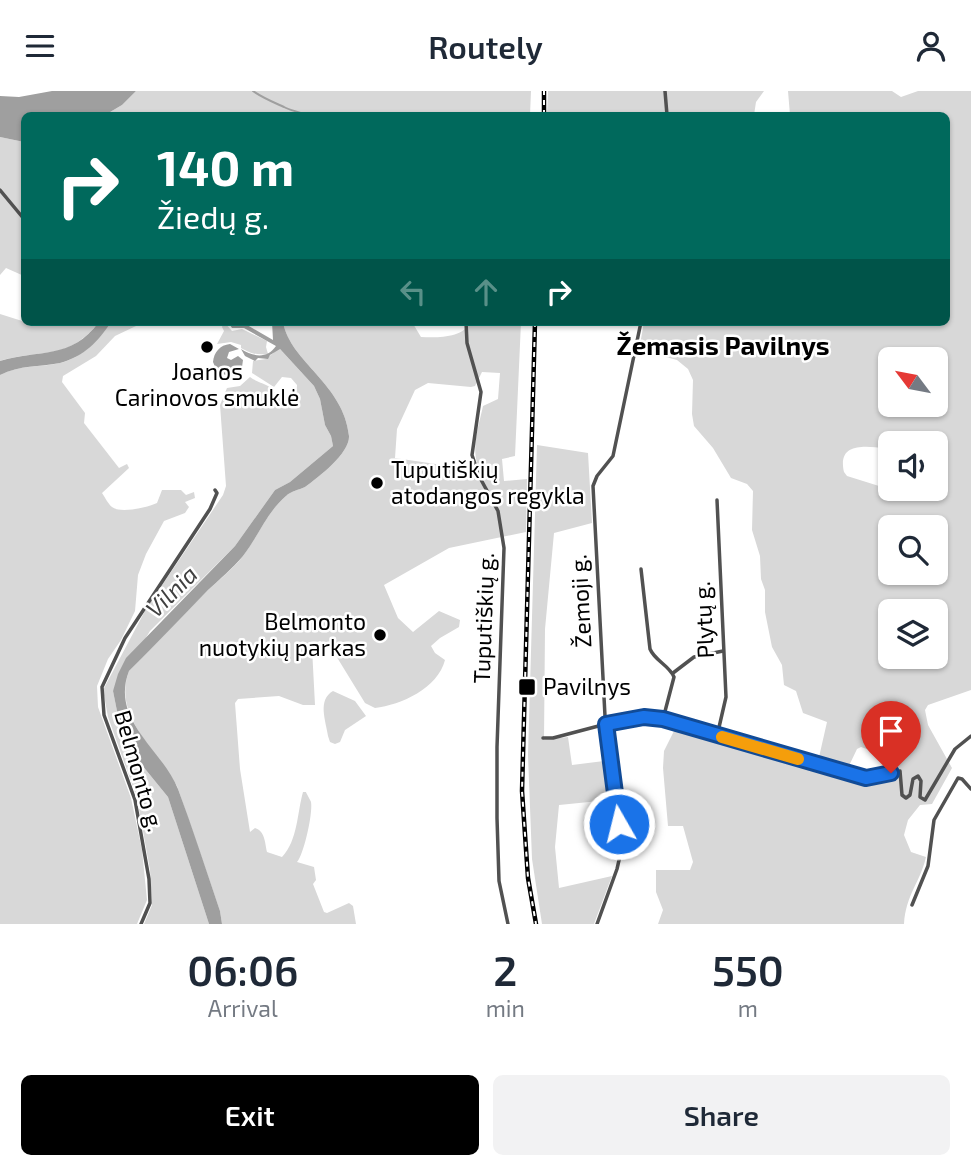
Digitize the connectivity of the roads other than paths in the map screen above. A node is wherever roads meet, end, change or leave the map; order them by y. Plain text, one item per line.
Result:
1 (665, 91) edge
2 (667, 112) edge
3 (0, 190) edge
4 (21, 215) edge
5 (466, 326) edge
6 (640, 326) edge
7 (215, 491) dead end
8 (717, 500) dead end
9 (641, 569) dead end
10 (723, 651) junction
11 (673, 673) junction
12 (663, 719) junction
13 (606, 724) junction
14 (717, 736) junction
15 (971, 736) edge
16 (543, 738) dead end
17 (971, 789) edge
18 (912, 905) dead end
19 (142, 924) edge
20 (508, 924) edge
21 (597, 924) edge

1 - 2 street
3 - 4 street
5 - 20 street, Tuputiškių g.
6 - 13 street, Žemoji g.
7 - 19 street, Belmonto g.
8 - 10 street, Plytų g.
9 - 11 street
10 - 11 street
10 - 14 street, Plytų g.
11 - 12 street
12 - 13 street
12 - 14 street
13 - 16 street
13 - 21 street, Žemoji g.
14 - 15 street
17 - 18 street

